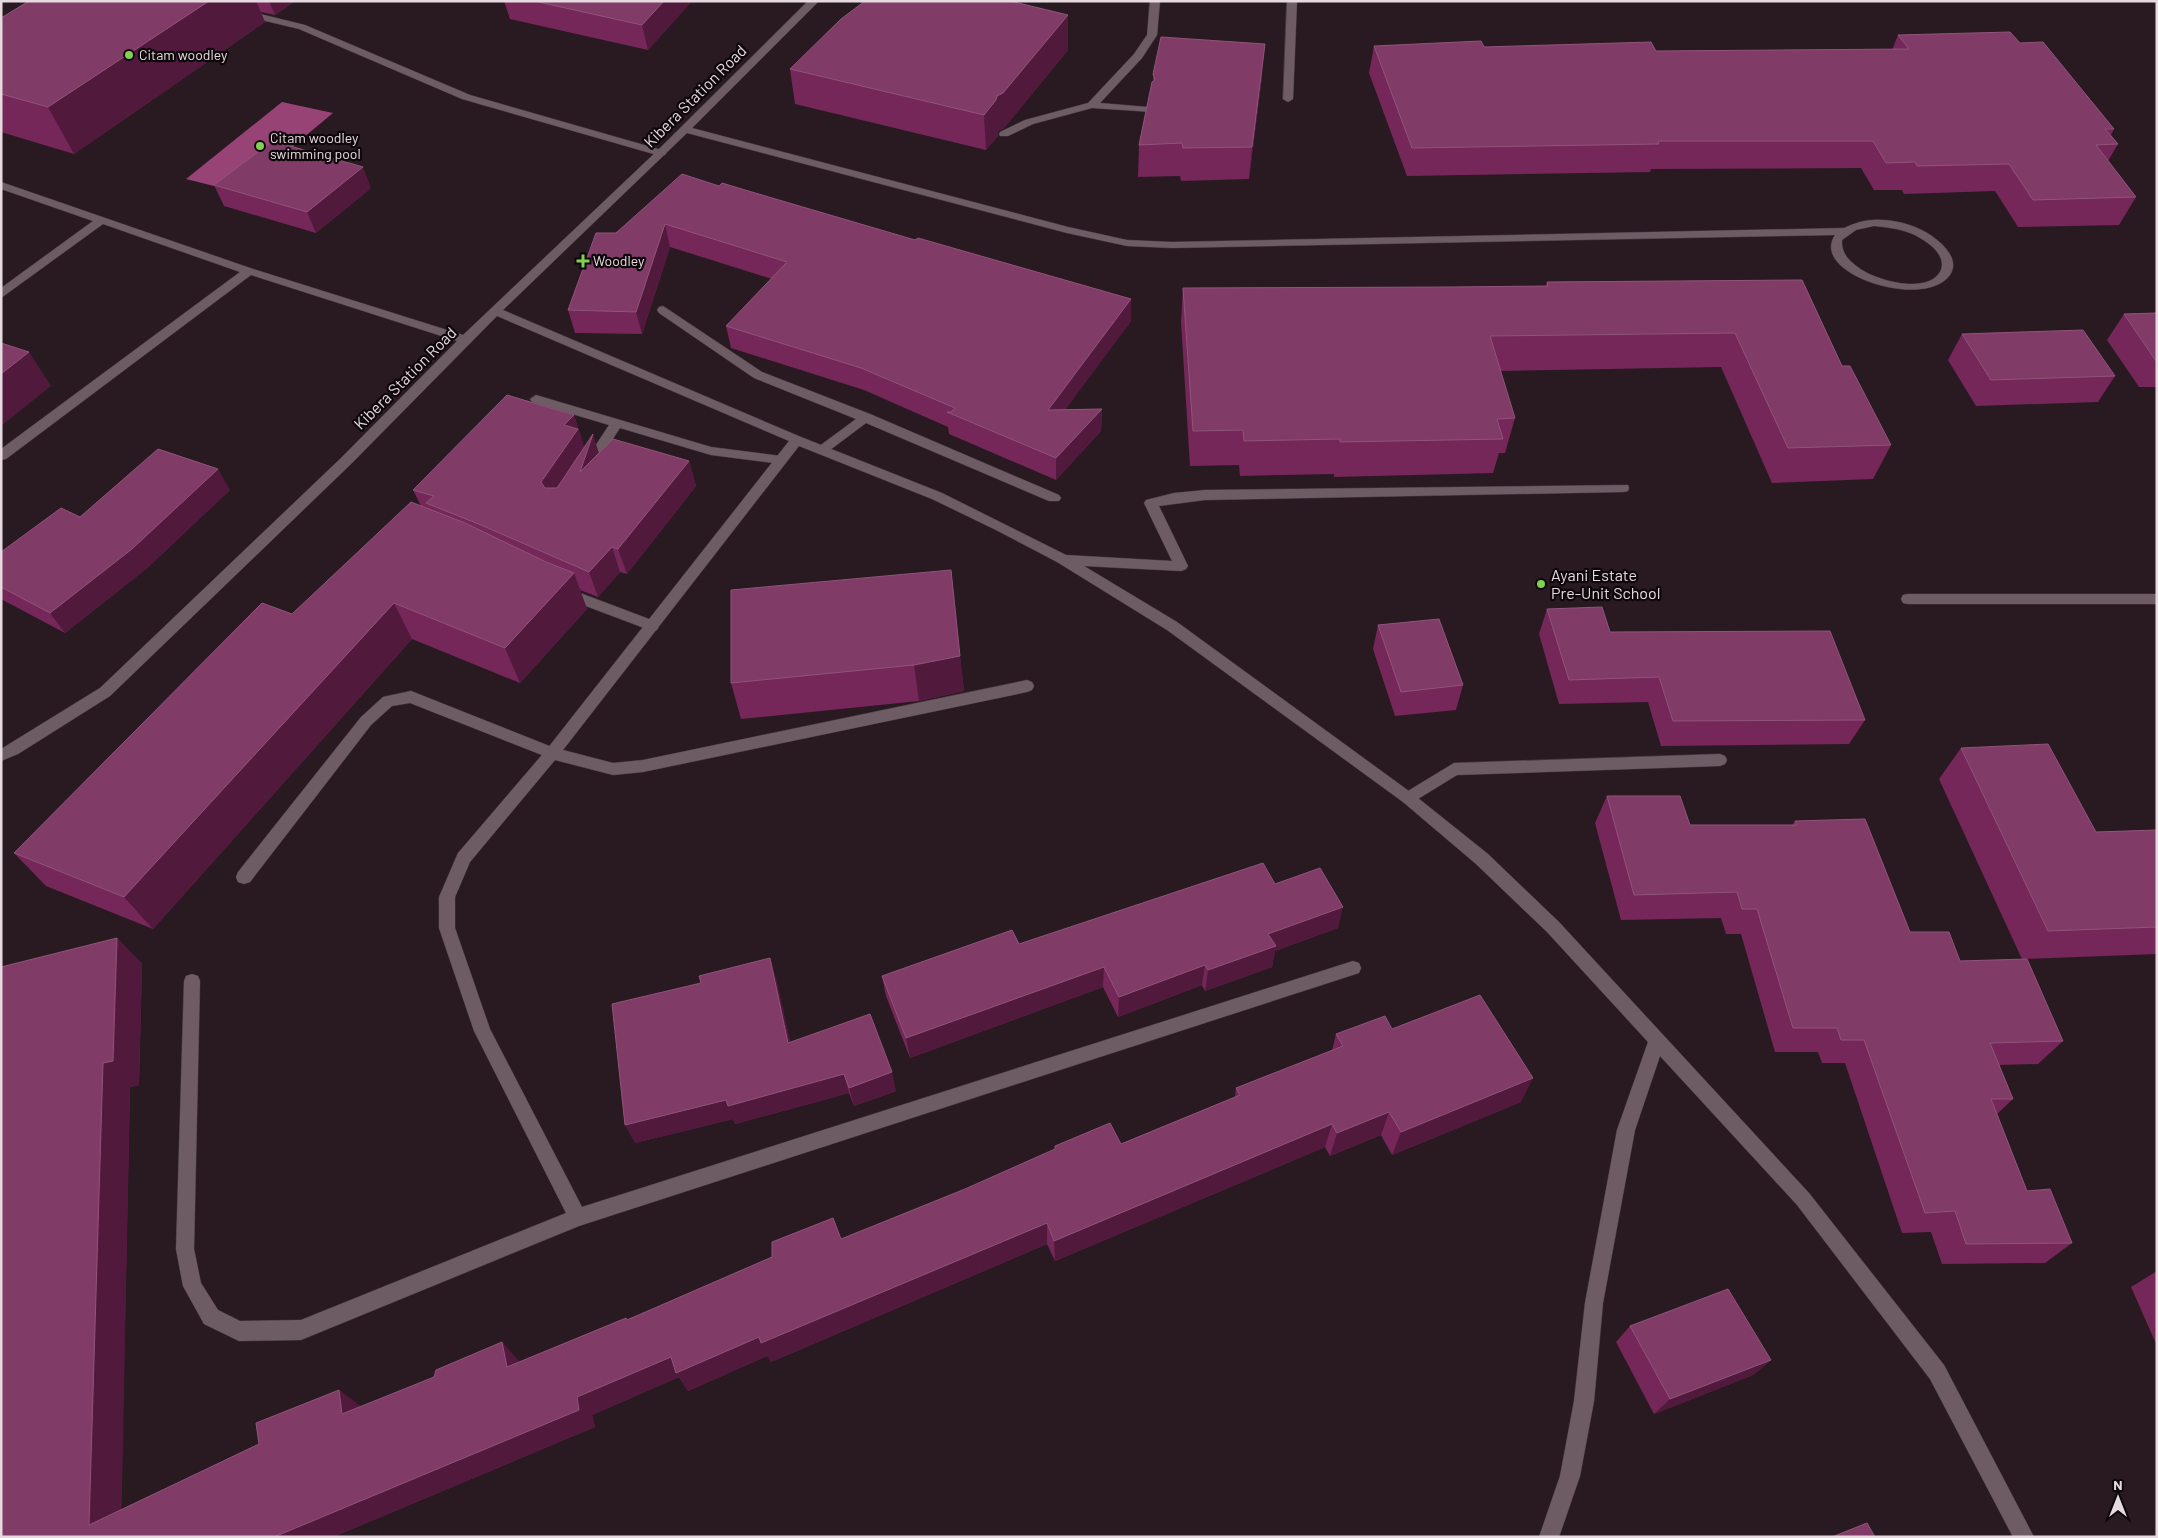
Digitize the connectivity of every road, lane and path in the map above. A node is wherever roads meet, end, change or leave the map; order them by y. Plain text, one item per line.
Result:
1 (814, 1) edge
2 (1155, 1) edge
3 (1292, 1) edge
4 (234, 10) dead end
5 (1288, 99) dead end
6 (1092, 105) junction
7 (1148, 110) edge
8 (685, 129) junction
9 (1004, 134) dead end
10 (661, 153) junction
11 (1, 185) edge
12 (101, 220) junction
13 (1844, 231) junction
14 (249, 270) junction
15 (1, 294) edge
16 (663, 310) dead end
17 (496, 311) junction
18 (465, 340) junction
19 (536, 399) dead end
20 (866, 417) junction
21 (616, 424) junction
22 (797, 440) junction
23 (822, 450) junction
24 (1, 456) edge
25 (781, 460) junction
26 (580, 478) edge
27 (1622, 488) dead end
28 (1054, 498) dead end
29 (1062, 559) junction
30 (558, 589) edge
31 (1908, 599) dead end
32 (2157, 599) edge
33 (652, 626) junction
34 (1027, 686) dead end
35 (552, 753) junction
36 (1, 755) edge
37 (1720, 760) dead end
38 (1408, 798) junction
39 (244, 877) dead end
40 (1353, 968) dead end
41 (192, 981) dead end
42 (1657, 1041) junction
43 (578, 1216) junction
44 (1549, 1537) edge
45 (2024, 1537) edge

1 - 8 street, Kibera Station Road
2 - 6 street
3 - 5 street
4 - 10 street
6 - 7 street
6 - 9 street
8 - 10 street, Kibera Station Road
8 - 13 street
10 - 17 street, Kibera Station Road
11 - 12 street
12 - 14 street
12 - 15 street
13 - 13 street
14 - 18 street
14 - 24 street
16 - 20 street
17 - 18 street, Kibera Station Road
17 - 22 street
18 - 36 street, Kibera Station Road
19 - 21 street
20 - 23 street
20 - 28 street
21 - 25 street
21 - 26 street
22 - 23 street
22 - 25 street
23 - 29 street
25 - 33 street
27 - 29 street
29 - 38 street
30 - 33 street
31 - 32 street
33 - 35 street
34 - 35 street
35 - 39 street
35 - 43 street
37 - 38 street
38 - 42 street
40 - 43 street
41 - 43 street
42 - 44 street
42 - 45 street

